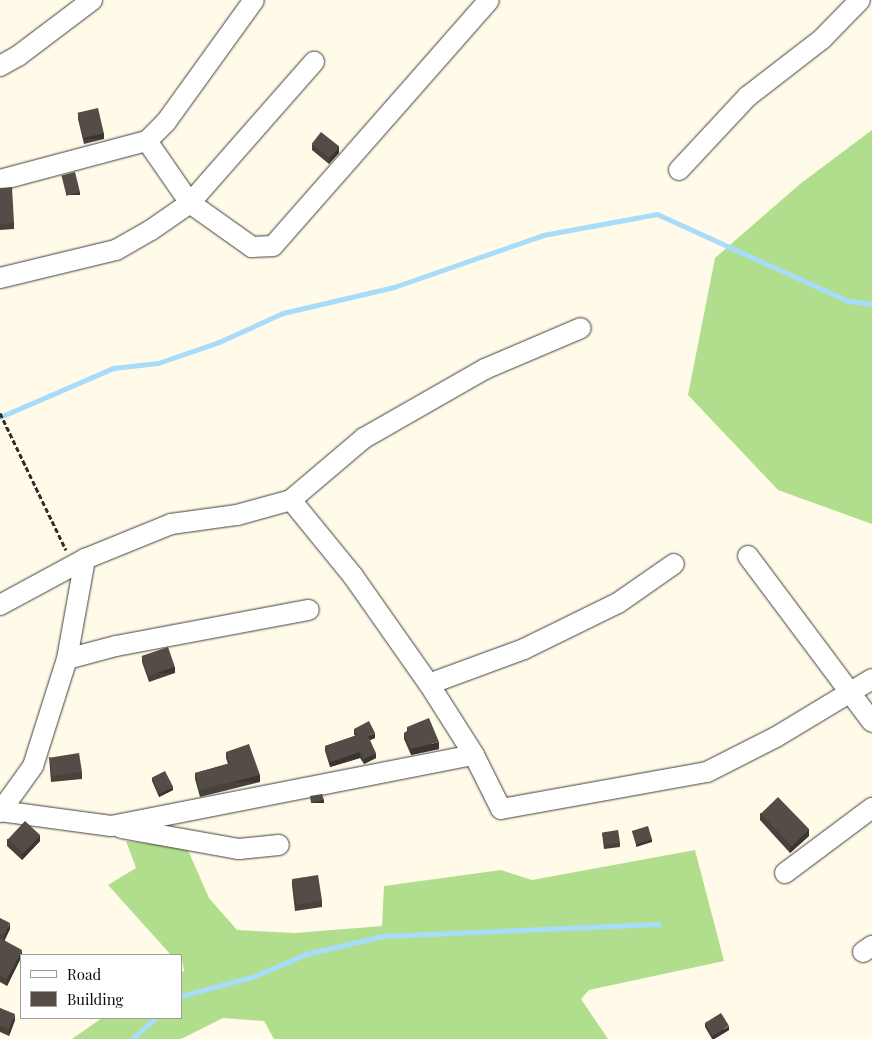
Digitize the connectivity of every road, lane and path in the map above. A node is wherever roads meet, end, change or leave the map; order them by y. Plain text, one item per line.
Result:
1 (92, 0) edge
2 (254, 0) edge
3 (489, 0) edge
4 (860, 0) edge
5 (314, 62) dead end
6 (0, 66) edge
7 (147, 141) junction
8 (679, 170) dead end
9 (0, 180) edge
10 (190, 202) junction
11 (0, 278) edge
12 (581, 328) dead end
13 (0, 414) edge
14 (291, 500) junction
15 (748, 556) dead end
16 (79, 562) junction
17 (674, 564) dead end
18 (0, 605) edge
19 (309, 610) dead end
20 (67, 659) junction
21 (872, 678) edge
22 (429, 684) junction
23 (851, 694) junction
24 (872, 722) edge
25 (474, 755) junction
26 (872, 808) edge
27 (0, 812) edge
28 (111, 826) junction
29 (280, 846) dead end
30 (785, 872) dead end

1 - 6 street
2 - 7 street
3 - 10 street
4 - 8 street
5 - 10 street
7 - 9 street
7 - 10 street
10 - 11 street
12 - 14 street
13 - 16 path
14 - 16 street
14 - 22 street
15 - 23 street
16 - 18 street
16 - 20 street
17 - 22 street
19 - 20 street
20 - 27 street
21 - 23 street
22 - 25 street
23 - 24 street
23 - 25 street
25 - 28 street
26 - 30 street
27 - 28 street
28 - 29 street

